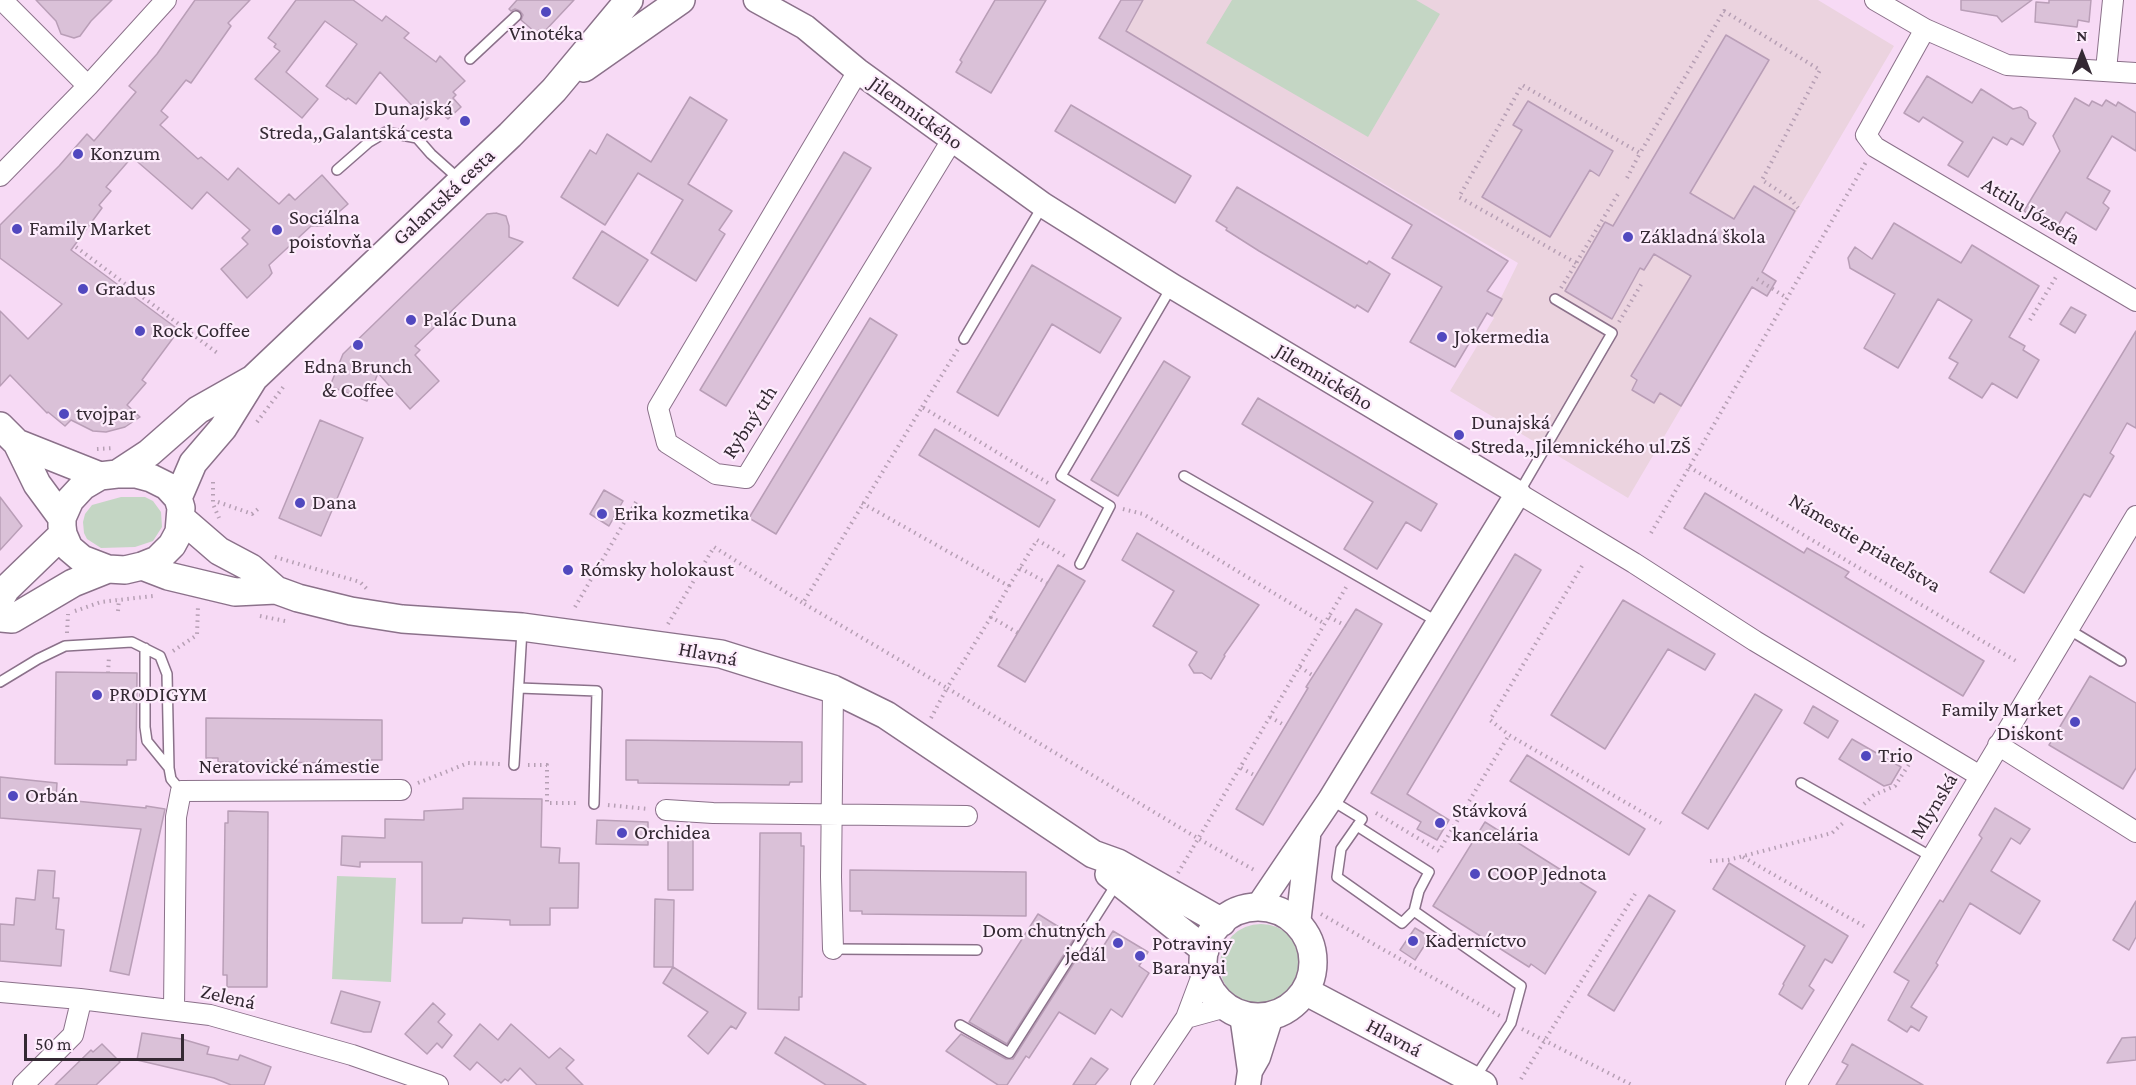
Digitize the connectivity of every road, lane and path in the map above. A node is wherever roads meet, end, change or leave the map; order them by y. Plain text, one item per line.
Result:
1 (2, 0) edge
2 (166, 0) edge
3 (628, 0) edge
4 (681, 0) edge
5 (756, 0) edge
6 (784, 0) edge
7 (1875, 0) edge
8 (2113, 0) edge
9 (516, 16) dead end
10 (805, 27) junction
11 (1925, 29) junction
12 (470, 59) dead end
13 (2106, 70) junction
14 (858, 72) junction
15 (2136, 73) edge
16 (88, 86) junction
17 (554, 90) junction
18 (952, 140) junction
19 (1875, 147) junction
20 (1640, 153) junction
21 (337, 170) dead end
22 (0, 176) edge
23 (1627, 178) dead end
24 (461, 181) junction
25 (1618, 194) dead end
26 (1043, 205) junction
27 (1798, 207) dead end
28 (76, 247) dead end
29 (1576, 263) junction
30 (2060, 271) dead end
31 (1757, 279) dead end
32 (1642, 283) dead end
33 (1172, 286) junction
34 (1787, 298) junction
35 (1555, 299) joint
36 (2136, 301) edge
37 (2031, 320) dead end
38 (1612, 333) junction
39 (964, 339) joint
40 (220, 355) dead end
41 (254, 378) junction
42 (284, 386) dead end
43 (922, 407) junction
44 (256, 422) dead end
45 (9, 435) edge
46 (94, 449) dead end
47 (111, 466) junction
48 (1689, 467) junction
49 (1061, 476) junction
50 (1184, 476) dead end
51 (214, 478) dead end
52 (1518, 494) junction
53 (218, 502) dead end
54 (636, 502) dead end
55 (862, 503) junction
56 (1110, 506) junction
57 (180, 509) junction
58 (258, 509) dead end
59 (2136, 516) edge
60 (62, 526) junction
61 (223, 526) dead end
62 (1651, 533) dead end
63 (274, 556) dead end
64 (1080, 564) joint
65 (142, 566) junction
66 (1582, 567) dead end
67 (1020, 568) junction
68 (108, 569) junction
69 (1354, 574) junction
70 (1047, 583) dead end
71 (1009, 586) junction
72 (276, 590) junction
73 (161, 596) dead end
74 (0, 598) edge
75 (119, 599) junction
76 (198, 601) dead end
77 (803, 603) junction
78 (575, 607) dead end
79 (118, 611) dead end
80 (68, 614) dead end
81 (991, 617) junction
82 (1329, 617) junction
83 (0, 618) edge
84 (402, 619) junction
85 (1440, 623) junction
86 (1325, 624) junction
87 (667, 625) dead end
88 (1346, 626) dead end
89 (522, 627) junction
90 (2068, 629) junction
91 (1018, 633) dead end
92 (145, 648) junction
93 (109, 652) dead end
94 (160, 656) junction
95 (2016, 660) dead end
96 (2121, 661) dead end
97 (1300, 667) junction
98 (108, 673) dead end
99 (1315, 676) dead end
100 (0, 682) edge
101 (519, 688) junction
102 (947, 688) junction
103 (833, 689) junction
104 (1270, 717) junction
105 (931, 718) dead end
106 (1286, 726) dead end
107 (1509, 735) junction
108 (1998, 745) junction
109 (1918, 750) dead end
110 (514, 765) junction
111 (169, 768) junction
112 (1241, 768) junction
113 (1256, 776) dead end
114 (1980, 776) junction
115 (1802, 783) dead end
116 (401, 790) joint
117 (181, 791) junction
118 (1874, 795) dead end
119 (1330, 800) junction
120 (594, 804) junction
121 (666, 810) joint
122 (1373, 812) dead end
123 (831, 813) junction
124 (967, 816) dead end
125 (1661, 823) dead end
126 (1357, 826) junction
127 (2136, 832) edge
128 (1832, 833) dead end
129 (1308, 834) junction
130 (1199, 839) junction
131 (1093, 854) junction
132 (1742, 857) junction
133 (1932, 857) junction
134 (1710, 861) dead end
135 (1265, 876) dead end
136 (1118, 881) junction
137 (1173, 881) dead end
138 (1635, 894) dead end
139 (1257, 908) junction
140 (1414, 910) junction
141 (1308, 918) junction
142 (1222, 922) junction
143 (1873, 932) dead end
144 (832, 949) joint
145 (977, 950) dead end
146 (1204, 960) junction
147 (1305, 991) junction
148 (0, 992) edge
149 (80, 999) junction
150 (174, 1010) junction
151 (1234, 1011) junction
152 (1271, 1016) junction
153 (1186, 1018) junction
154 (1511, 1023) junction
155 (960, 1025) dead end
156 (1544, 1042) junction
157 (1249, 1078) edge
158 (1521, 1079) dead end
159 (1478, 1082) edge
160 (23, 1085) edge
161 (438, 1085) edge
162 (1142, 1085) edge
163 (1632, 1085) edge
164 (1796, 1085) edge

1 - 16 street
2 - 16 street
3 - 17 main road, Galantská cesta
4 - 17 main road, Galantská cesta
5 - 10 street, Jilemnického
6 - 10 street, Jilemnického
7 - 11 street
8 - 13 street
9 - 12 lane
10 - 14 street, Jilemnického
11 - 13 street
11 - 19 street
13 - 15 street
14 - 18 street, Jilemnického
14 - 18 street, Rybný trh
16 - 22 street
17 - 24 main road, Galantská cesta
18 - 26 street, Jilemnického
19 - 34 path
19 - 36 street, Attilu Józsefa
20 - 23 path
20 - 27 path
20 - 29 path
21 - 24 lane
24 - 41 main road, Galantská cesta
25 - 29 path
26 - 33 street, Jilemnického
26 - 39 lane
28 - 40 path
29 - 35 path
30 - 37 path
31 - 34 path
32 - 38 path
33 - 49 lane
33 - 52 street, Jilemnického
34 - 48 path
35 - 38 lane
38 - 52 lane
39 - 43 path
41 - 47 main road
41 - 57 main road
42 - 44 path
43 - 49 path
43 - 55 path
45 - 47 main road
45 - 60 main road
46 - 47 path
47 - 57 main road
47 - 60 main road
48 - 62 path
48 - 95 path, Námestie priateľstva
49 - 56 lane
50 - 69 lane
51 - 61 path
52 - 85 street
52 - 114 street, Mlynská
53 - 58 path
54 - 78 path
55 - 71 path
55 - 77 path
56 - 64 lane
56 - 86 path
57 - 65 main road
57 - 72 main road
59 - 90 street
60 - 68 main road
60 - 74 main road
63 - 84 path
64 - 67 path
65 - 68 main road
65 - 72 main road
66 - 107 path
67 - 70 path
67 - 71 path
68 - 83 main road
69 - 82 path
69 - 85 lane
71 - 81 path
72 - 84 main road, Hlavná
73 - 75 path
75 - 79 path
75 - 80 path
76 - 94 path
77 - 87 path
77 - 102 path
81 - 91 path
81 - 102 path
82 - 86 path
82 - 88 path
84 - 89 main road, Hlavná
85 - 119 street
86 - 97 path
89 - 101 lane
89 - 103 main road, Hlavná
90 - 96 lane
90 - 108 street
92 - 94 lane
92 - 100 lane
92 - 111 lane
93 - 98 path
94 - 111 lane
97 - 99 path
97 - 104 path
101 - 110 lane
101 - 120 lane
102 - 105 path
102 - 130 path
103 - 123 street
103 - 131 main road, Hlavná
104 - 106 path
104 - 112 path
107 - 122 path
107 - 125 path
108 - 114 street
108 - 127 street
109 - 118 path
110 - 116 path
110 - 120 path
111 - 117 lane
112 - 113 path
112 - 130 path
114 - 133 street, Mlynská
115 - 133 lane
116 - 117 street, Neratovické námestie
117 - 150 street, Neratovické námestie
119 - 126 lane
119 - 129 street
120 - 121 path
121 - 123 street
123 - 124 street
123 - 144 street
126 - 140 lane
126 - 140 lane
128 - 132 path
129 - 139 street
129 - 141 street
130 - 135 path
130 - 137 path
131 - 136 main road, Hlavná
131 - 142 main road, Hlavná
132 - 134 path
132 - 143 path
133 - 164 street, Mlynská
136 - 146 main road, Hlavná
136 - 155 lane
138 - 156 path
139 - 141 main road
139 - 142 main road
140 - 154 lane
141 - 147 main road
141 - 154 path
142 - 146 main road
144 - 145 lane
146 - 151 main road
146 - 153 street
147 - 152 main road
147 - 159 main road, Hlavná
148 - 149 street, Zelená
149 - 150 street, Zelená
149 - 160 street
150 - 161 street, Zelená
151 - 152 main road
151 - 153 street
151 - 157 street
152 - 157 street
153 - 162 street
154 - 156 path
154 - 159 lane
156 - 158 path
156 - 163 path

